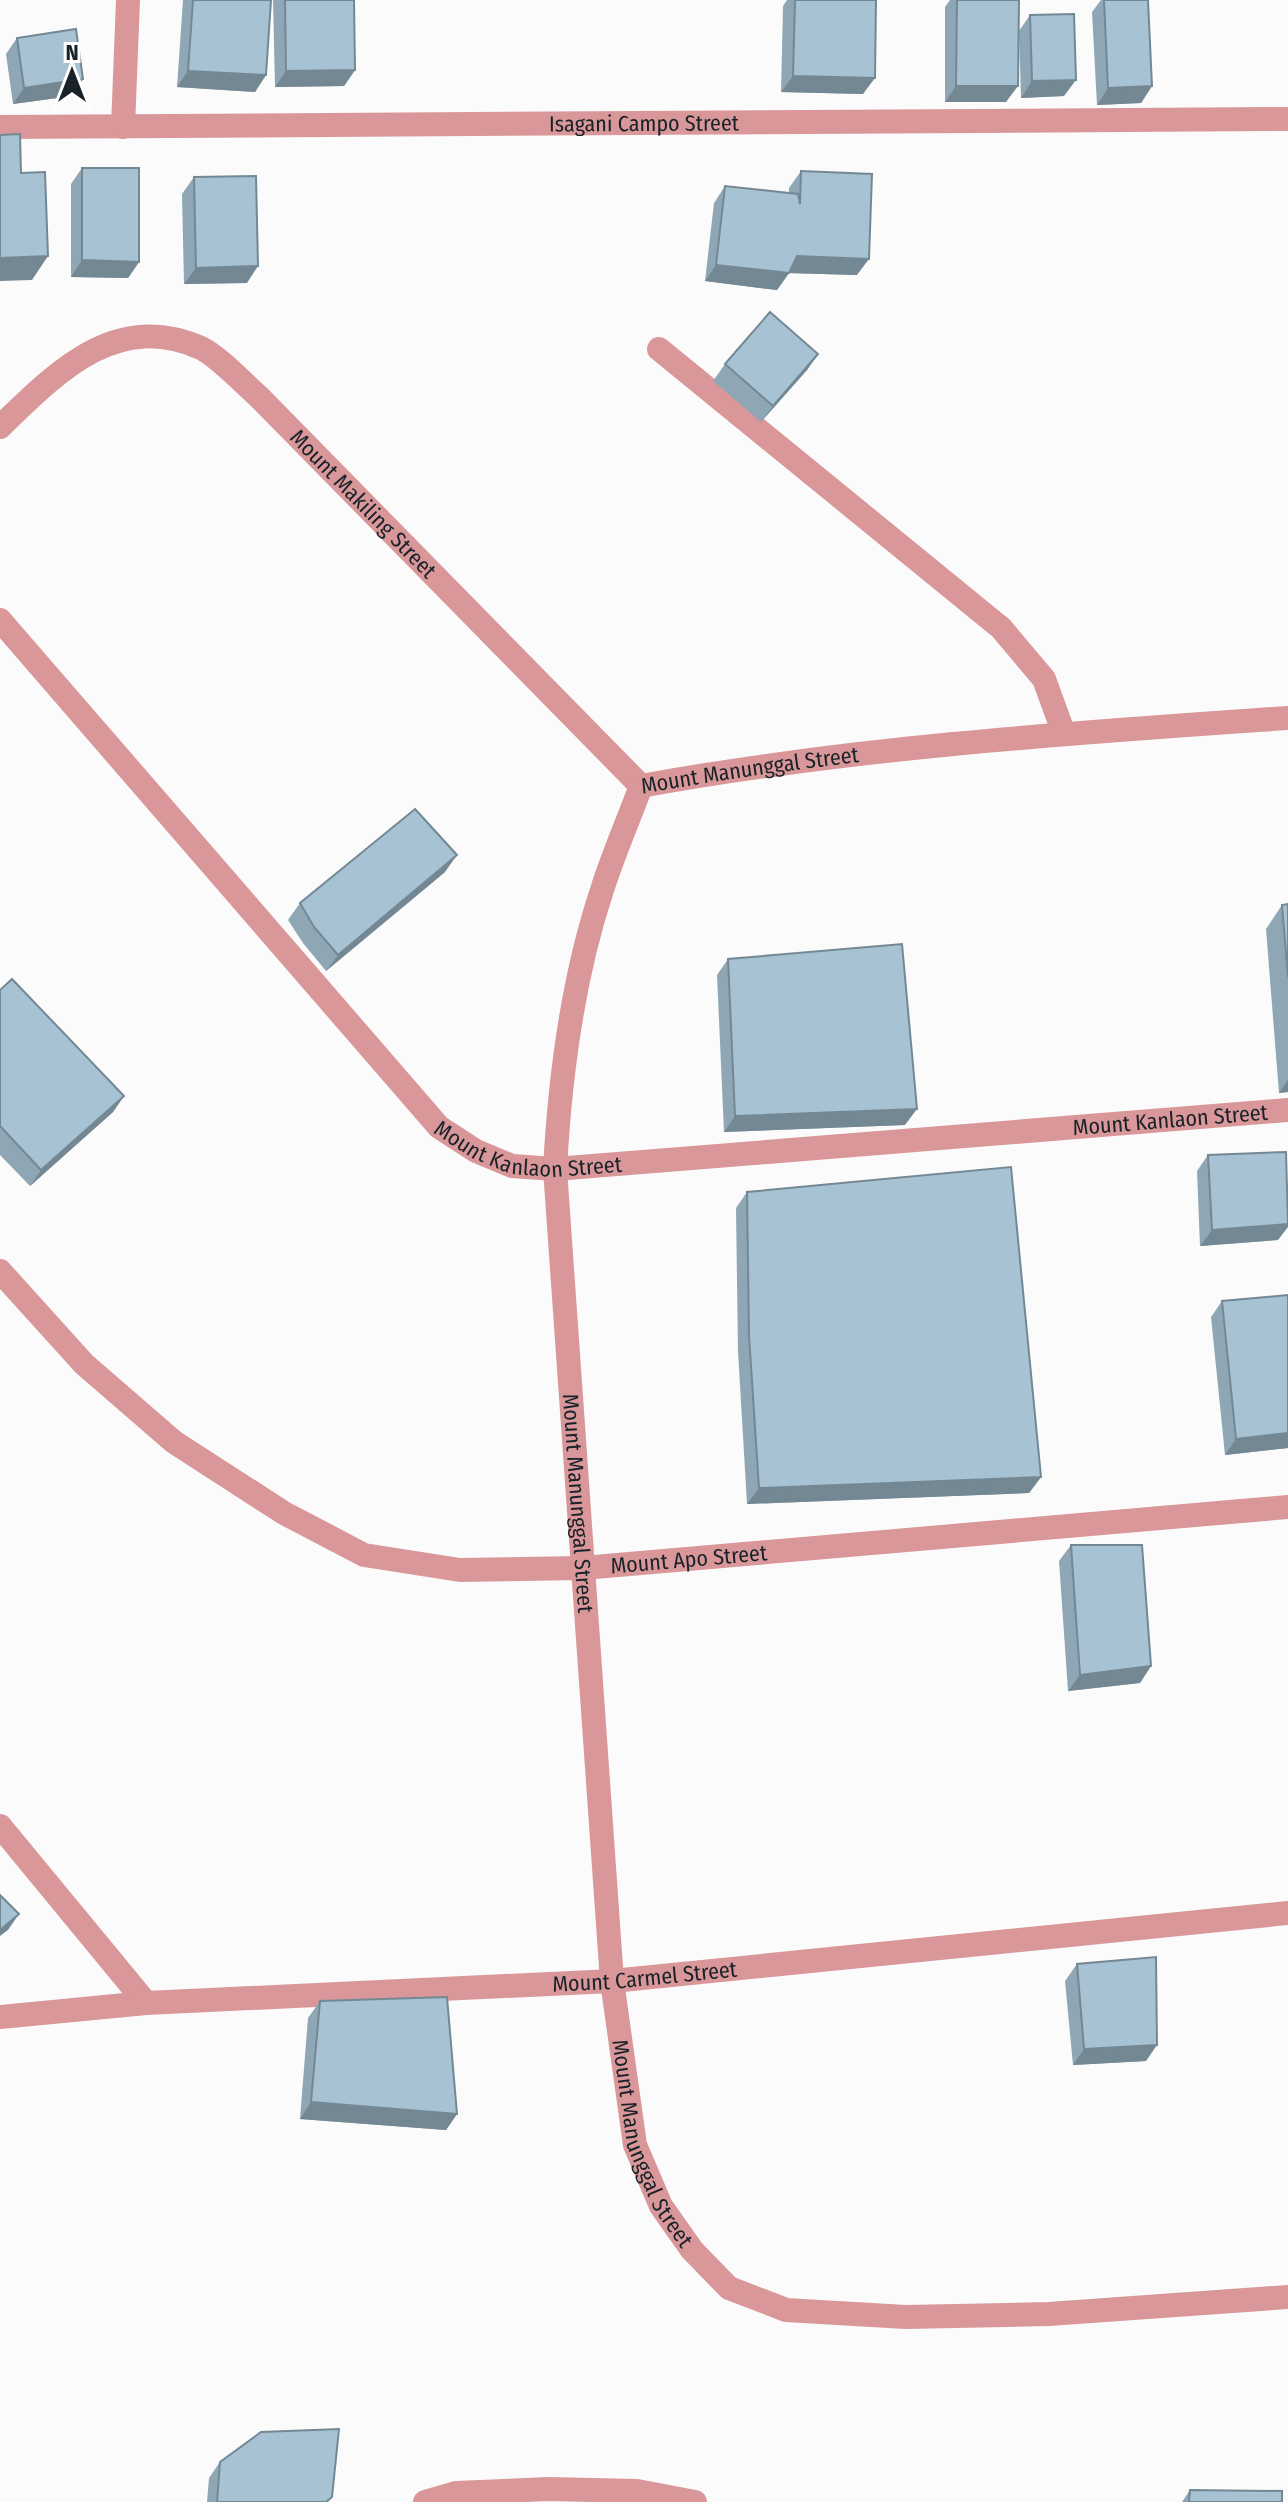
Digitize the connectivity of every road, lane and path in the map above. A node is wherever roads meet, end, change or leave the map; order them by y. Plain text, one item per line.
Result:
1 (128, 0) edge
2 (1288, 119) edge
3 (0, 127) edge
4 (123, 127) junction
5 (659, 349) dead end
6 (0, 427) edge
7 (0, 620) edge
8 (1288, 718) edge
9 (1064, 734) junction
10 (641, 786) junction
11 (1288, 1110) edge
12 (555, 1169) junction
13 (0, 1271) edge
14 (1288, 1507) edge
15 (583, 1568) junction
16 (0, 1826) edge
17 (1288, 1913) edge
18 (612, 1981) junction
19 (146, 2003) junction
20 (0, 2017) edge
21 (1288, 2297) edge
22 (425, 2502) edge
23 (695, 2502) edge

1 - 4 street
2 - 4 street, Isagani Campo Street
3 - 4 street, Isagani Campo Street
5 - 9 street
6 - 10 street, Mount Makiling Street
7 - 12 street, Mount Kanlaon Street
8 - 9 street, Mount Manunggal Street
9 - 10 street, Mount Manunggal Street
10 - 12 street, Mount Manunggal Street
11 - 12 street, Mount Kanlaon Street
12 - 15 street, Mount Manunggal Street
13 - 15 street, Mount Apo Street
14 - 15 street, Mount Apo Street
15 - 18 street, Mount Manunggal Street
16 - 19 street
17 - 18 street, Mount Carmel Street
18 - 19 street, Mount Carmel Street
18 - 21 street, Mount Manunggal Street
19 - 20 street, Mount Carmel Street
22 - 23 street

